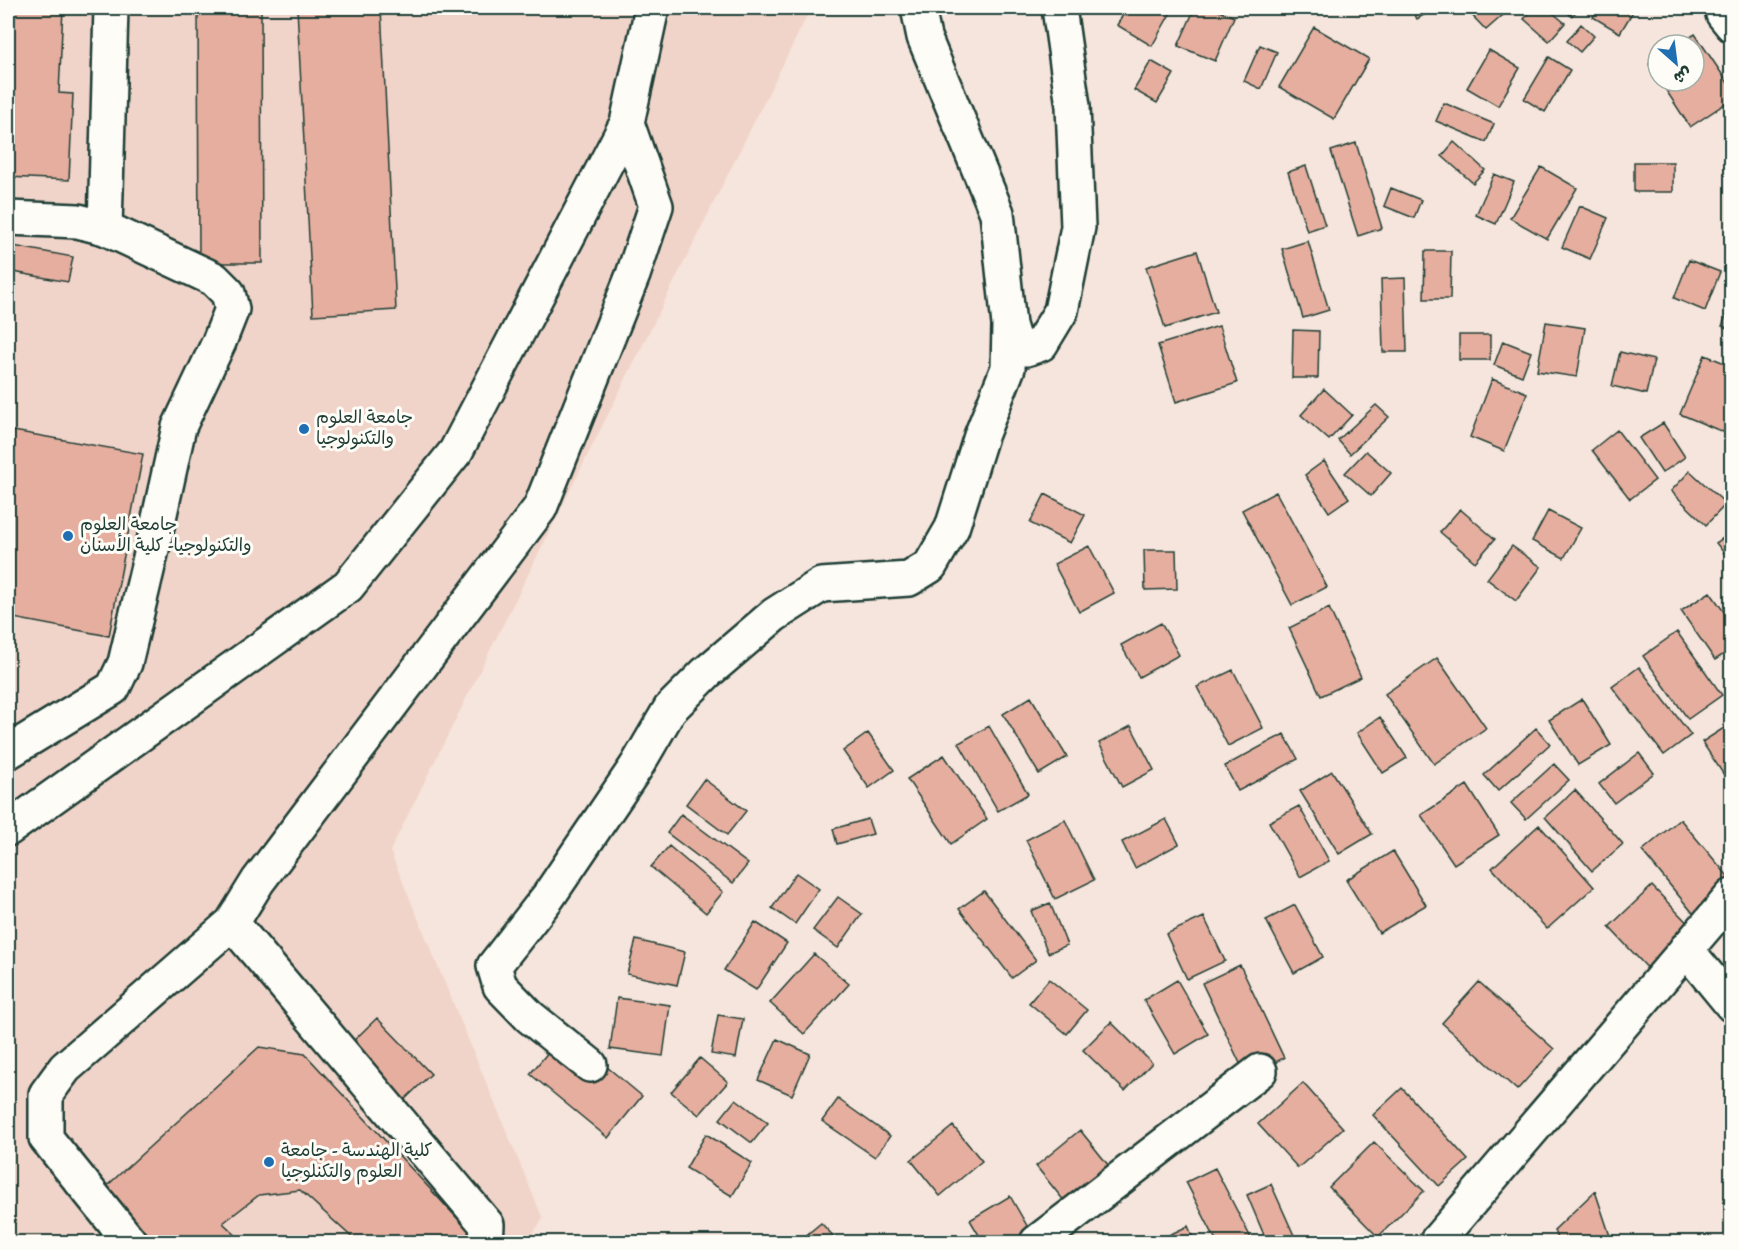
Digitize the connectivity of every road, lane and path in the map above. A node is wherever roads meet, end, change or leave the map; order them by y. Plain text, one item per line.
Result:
1 (111, 8) edge
2 (652, 8) edge
3 (918, 8) edge
4 (1059, 8) edge
5 (1724, 8) edge
6 (1731, 26) edge
7 (627, 123) junction
8 (8, 219) edge
9 (105, 228) junction
10 (1009, 325) junction
11 (8, 752) edge
12 (8, 829) edge
13 (1731, 896) edge
14 (232, 923) junction
15 (1686, 949) junction
16 (1731, 1005) edge
17 (590, 1065) dead end
18 (1260, 1071) dead end
19 (130, 1242) edge
20 (486, 1242) edge
21 (1037, 1242) edge
22 (1436, 1242) edge

1 - 9 street
2 - 7 street
3 - 10 street
4 - 10 street
5 - 6 street
7 - 12 street
7 - 14 street
8 - 9 street
9 - 11 street
10 - 17 street
13 - 15 street
14 - 19 street
14 - 20 street
15 - 16 street
15 - 22 street
18 - 21 street

